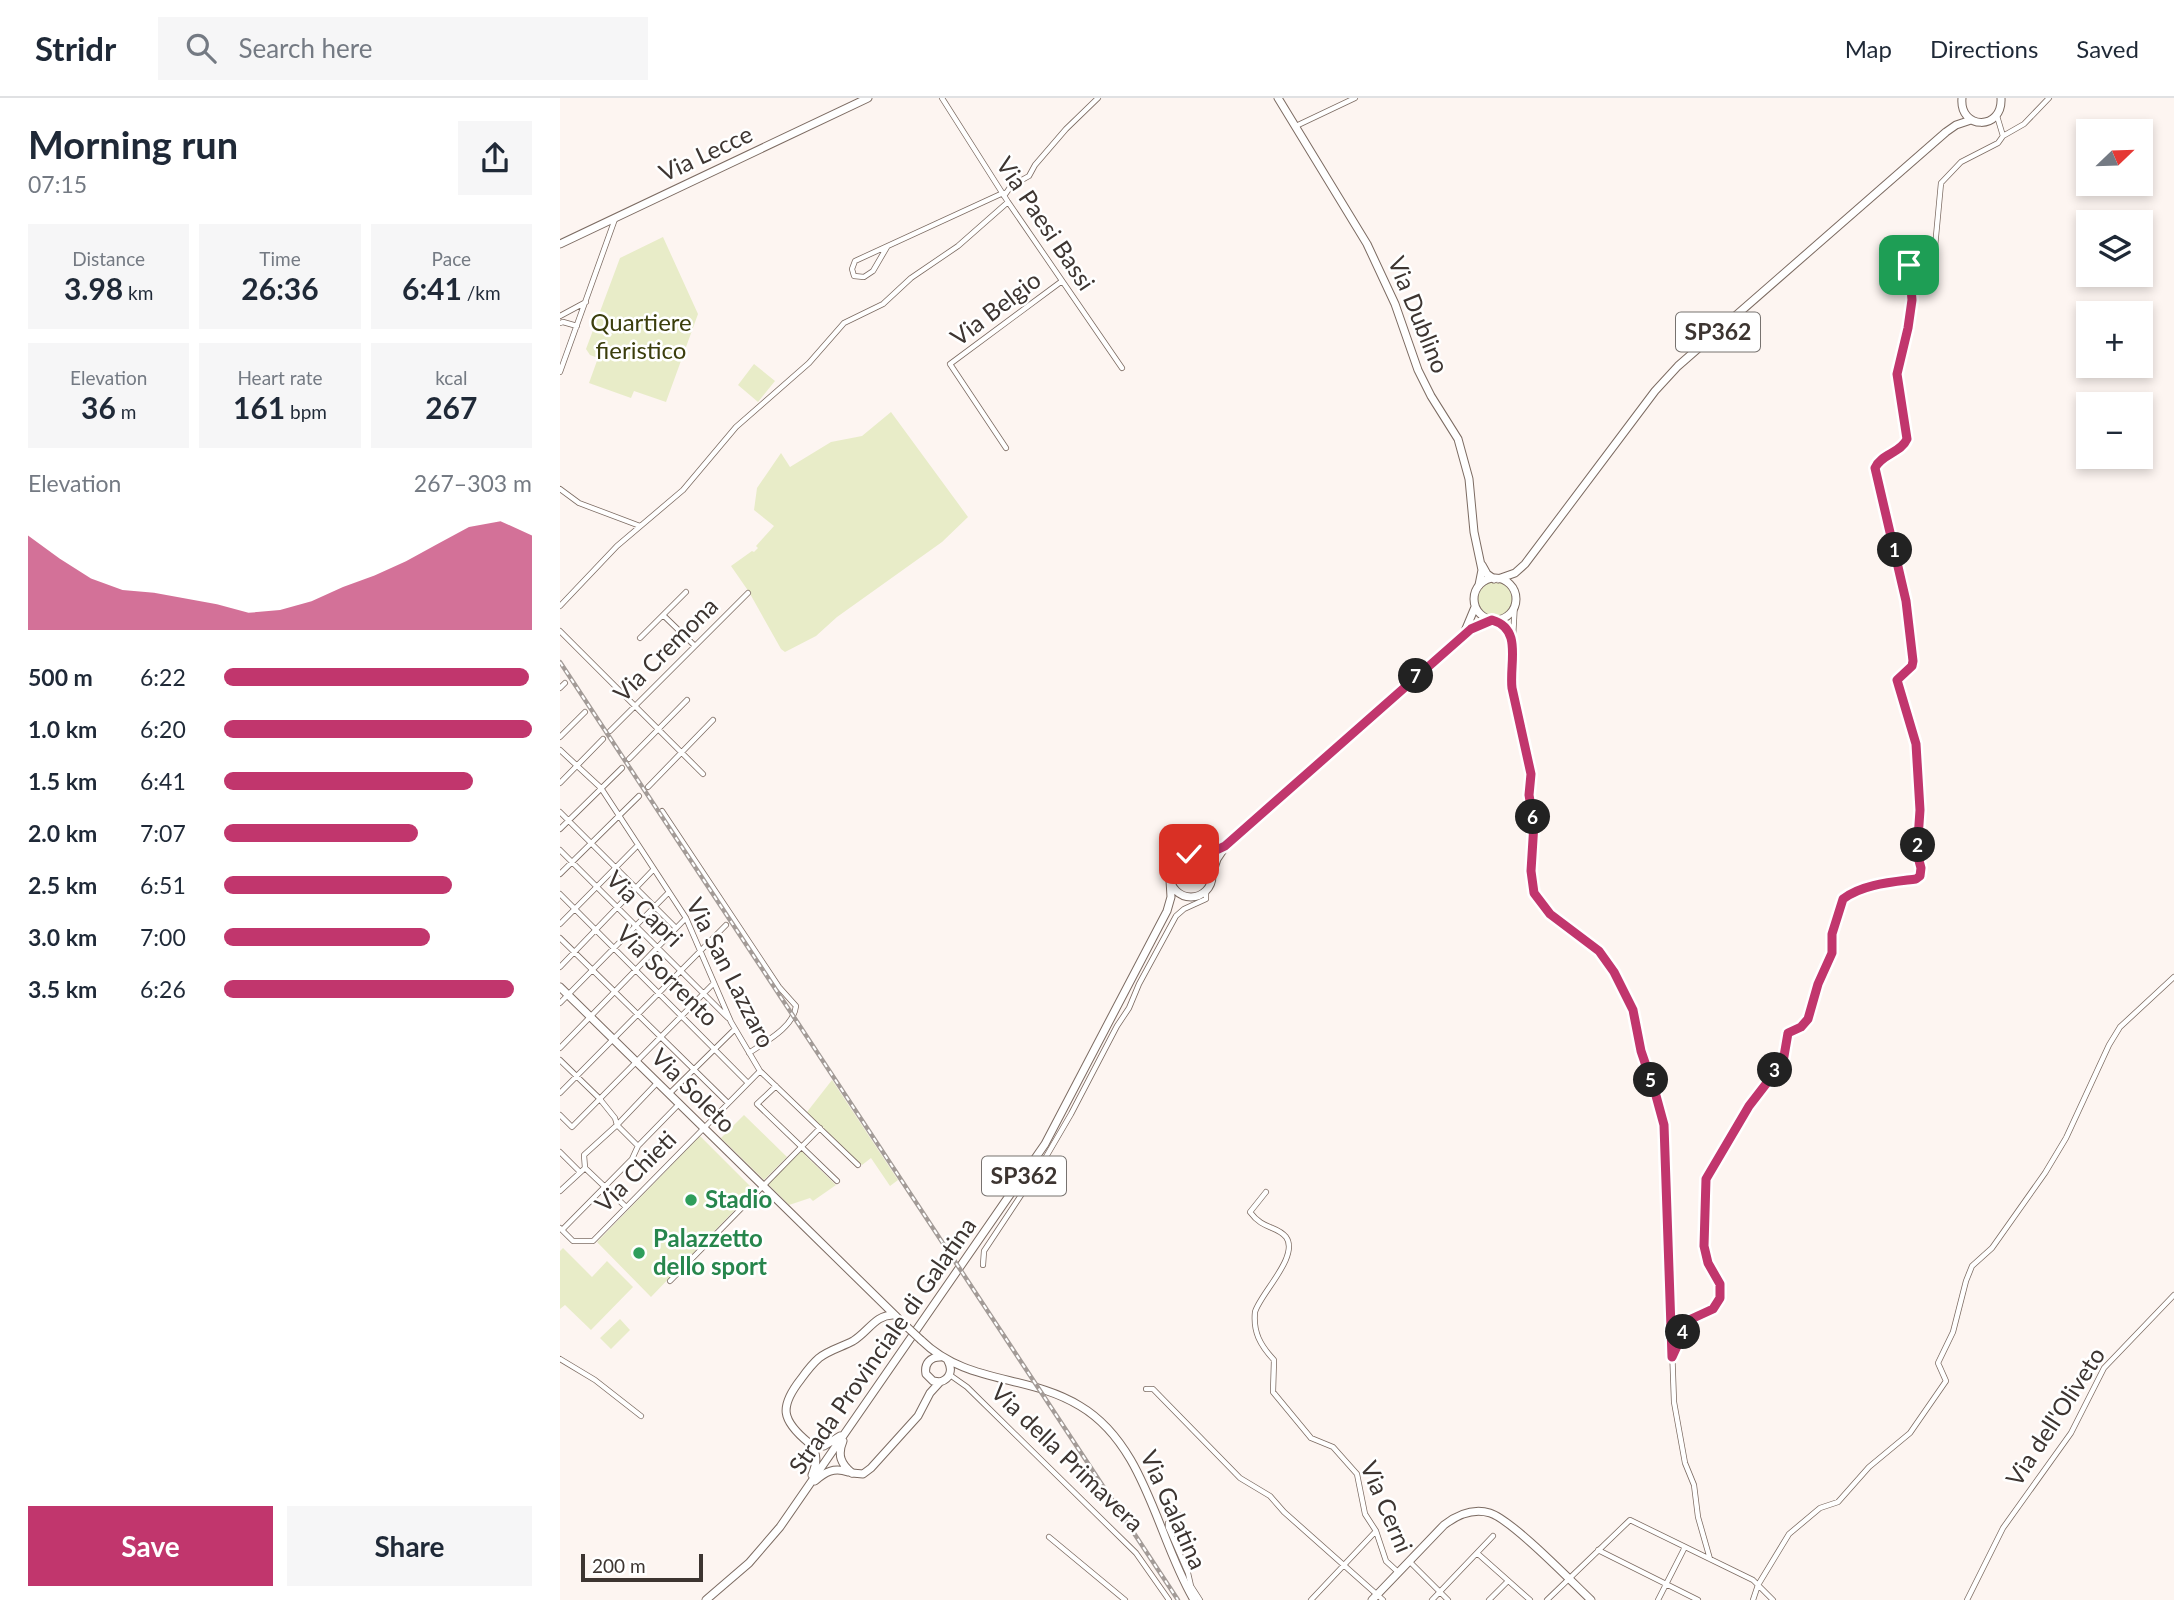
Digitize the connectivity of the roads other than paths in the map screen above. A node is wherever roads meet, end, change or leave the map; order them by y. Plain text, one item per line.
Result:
1 (868, 98) edge
2 (942, 98) edge
3 (1098, 98) edge
4 (1278, 98) edge
5 (1355, 98) edge
6 (2001, 98) edge
7 (2049, 98) edge
8 (1961, 101) edge
9 (1997, 115) junction
10 (1971, 120) junction
11 (1990, 121) junction
12 (1296, 126) junction
13 (2000, 128) junction
14 (1946, 132) junction
15 (2003, 136) junction
16 (1004, 195) junction
17 (1008, 202) junction
18 (616, 218) junction
19 (560, 244) edge
20 (887, 247) junction
21 (1062, 281) junction
22 (587, 302) junction
23 (560, 316) edge
24 (562, 323) edge
25 (577, 326) junction
26 (1122, 368) dead end
27 (560, 372) edge
28 (1006, 448) dead end
29 (560, 489) edge
30 (640, 526) junction
31 (1480, 562) junction
32 (1525, 564) junction
33 (1496, 579) junction
34 (1479, 586) junction
35 (686, 592) dead end
36 (1514, 592) junction
37 (748, 593) dead end
38 (1515, 602) junction
39 (560, 606) edge
40 (1475, 606) junction
41 (663, 615) junction
42 (1494, 620) junction
43 (560, 631) edge
44 (1463, 635) junction
45 (640, 638) dead end
46 (1513, 638) junction
47 (695, 646) junction
48 (565, 683) dead end
49 (560, 688) edge
50 (687, 700) dead end
51 (634, 706) junction
52 (585, 712) dead end
53 (713, 720) dead end
54 (657, 729) junction
55 (610, 731) dead end
56 (560, 737) edge
57 (603, 739) dead end
58 (560, 750) edge
59 (681, 752) junction
60 (629, 759) dead end
61 (577, 766) junction
62 (622, 768) dead end
63 (703, 774) dead end
64 (560, 783) edge
65 (648, 787) dead end
66 (601, 789) junction
67 (639, 796) dead end
68 (662, 811) dead end
69 (560, 812) edge
70 (619, 816) junction
71 (568, 821) junction
72 (560, 829) edge
73 (590, 842) junction
74 (638, 845) junction
75 (1225, 846) junction
76 (560, 850) edge
77 (1197, 855) junction
78 (572, 862) junction
79 (615, 866) junction
80 (654, 869) junction
81 (560, 874) edge
82 (1212, 874) junction
83 (1170, 880) junction
84 (597, 886) junction
85 (636, 887) junction
86 (1206, 890) junction
87 (669, 892) junction
88 (560, 894) edge
89 (1190, 897) junction
90 (617, 907) junction
91 (654, 907) junction
92 (575, 909) junction
93 (1167, 911) junction
94 (686, 918) junction
95 (560, 924) edge
96 (636, 925) junction
97 (726, 925) dead end
98 (676, 928) junction
99 (596, 930) junction
100 (560, 938) edge
101 (658, 947) junction
102 (614, 948) junction
103 (701, 949) junction
104 (575, 952) junction
105 (560, 967) edge
106 (593, 970) junction
107 (636, 970) junction
108 (680, 970) junction
109 (2174, 977) edge
110 (714, 983) junction
111 (560, 987) edge
112 (615, 992) junction
113 (659, 993) junction
114 (703, 994) junction
115 (568, 995) junction
116 (560, 1003) edge
117 (638, 1014) junction
118 (681, 1016) junction
119 (590, 1017) junction
120 (732, 1022) junction
121 (735, 1029) junction
122 (661, 1037) junction
123 (613, 1040) junction
124 (560, 1048) edge
125 (715, 1049) junction
126 (750, 1053) junction
127 (560, 1060) edge
128 (636, 1062) junction
129 (694, 1069) junction
130 (760, 1071) junction
131 (577, 1076) junction
132 (657, 1083) junction
133 (748, 1083) junction
134 (776, 1086) junction
135 (560, 1093) edge
136 (669, 1094) junction
137 (599, 1098) junction
138 (728, 1103) junction
139 (679, 1104) junction
140 (1068, 1112) junction
141 (560, 1115) edge
142 (617, 1125) junction
143 (820, 1128) junction
144 (704, 1129) junction
145 (638, 1146) junction
146 (802, 1146) junction
147 (560, 1152) edge
148 (858, 1165) dead end
149 (585, 1168) junction
150 (580, 1172) junction
151 (837, 1181) dead end
152 (762, 1186) junction
153 (605, 1187) junction
154 (560, 1190) edge
155 (1266, 1192) dead end
156 (626, 1207) junction
157 (799, 1222) joint
158 (561, 1229) edge
159 (984, 1265) dead end
160 (670, 1282) dead end
161 (2174, 1295) edge
162 (877, 1298) junction
163 (886, 1307) junction
164 (881, 1315) junction
165 (895, 1315) junction
166 (921, 1340) junction
167 (1672, 1357) junction
168 (560, 1359) edge
169 (928, 1362) junction
170 (947, 1366) junction
171 (928, 1378) junction
172 (942, 1382) junction
173 (957, 1382) junction
174 (1146, 1389) dead end
175 (930, 1393) junction
176 (641, 1416) dead end
177 (852, 1424) junction
178 (809, 1443) junction
179 (852, 1473) junction
180 (807, 1489) junction
181 (1179, 1515) dead end
182 (1376, 1531) junction
183 (1493, 1536) dead end
184 (1049, 1537) dead end
185 (1685, 1547) junction
186 (1598, 1550) junction
187 (1477, 1553) junction
188 (1710, 1559) junction
189 (1409, 1561) junction
190 (1344, 1565) junction
191 (1398, 1572) junction
192 (1568, 1578) junction
193 (1508, 1580) junction
194 (1667, 1584) junction
195 (1758, 1584) junction
196 (1440, 1592) junction
197 (1377, 1598) edge
198 (706, 1600) edge
199 (1125, 1600) edge
200 (1169, 1600) edge
201 (1194, 1600) edge
202 (1199, 1600) edge
203 (1311, 1600) edge
204 (1432, 1600) edge
205 (1448, 1600) edge
206 (1489, 1600) edge
207 (1530, 1600) edge
208 (1547, 1600) edge
209 (1591, 1600) edge
210 (1658, 1600) edge
211 (1698, 1600) edge
212 (1753, 1600) edge
213 (1773, 1600) edge
214 (1967, 1600) edge

1 - 18 main road, Via Lecce
2 - 16 street, Via Paesi Bassi
3 - 16 street
4 - 12 main road, Via Dublino
5 - 12 street
6 - 9 main road
7 - 15 street
8 - 10 main road, SP362
8 - 14 main road, SP362
9 - 11 main road
9 - 13 street
10 - 11 main road, SP362
10 - 14 main road, SP362
11 - 13 street
12 - 31 main road, Via Dublino
13 - 15 street
14 - 32 main road, SP362
15 - 167 street
16 - 17 street, Via Paesi Bassi
16 - 20 street
17 - 21 street, Via Paesi Bassi
17 - 30 street
18 - 19 main road, Via Lecce
18 - 22 street
20 - 20 street
21 - 26 street, Via Paesi Bassi
21 - 28 street, Via Belgio
22 - 23 street
22 - 25 street
23 - 24 street
24 - 25 street
25 - 27 street
29 - 30 street
30 - 39 street
31 - 33 main road
31 - 34 main road, Via Dublino
32 - 33 main road, SP362
32 - 36 main road, SP362
33 - 34 main road, SP362
33 - 36 main road
34 - 40 main road
35 - 41 street
36 - 38 main road, SP362
37 - 47 street, Via Cremona
38 - 42 main road
38 - 46 street
40 - 42 main road
40 - 44 main road
41 - 45 street
41 - 47 street
42 - 44 main road
42 - 46 street
43 - 51 street
44 - 75 main road
46 - 167 street
47 - 51 street, Via Cremona
48 - 49 street
50 - 54 street
51 - 54 street
51 - 55 street, Via Cremona
52 - 56 street
53 - 59 street
54 - 59 street
54 - 60 street
57 - 61 street
58 - 61 street, Via San Lazzaro
59 - 63 street
59 - 65 street
61 - 64 street
61 - 66 street, Via San Lazzaro
62 - 66 street
66 - 70 street, Via San Lazzaro
66 - 71 street
67 - 70 street
68 - 126 street
69 - 71 street
70 - 73 street
70 - 74 street, Via San Lazzaro
71 - 72 street
71 - 73 street
73 - 78 street
73 - 79 street
74 - 79 street
74 - 80 street, Via San Lazzaro
75 - 77 main road
75 - 82 main road
76 - 78 street, Via Capri
77 - 82 main road
77 - 83 main road
78 - 81 street
78 - 84 street, Via Capri
79 - 84 street
79 - 85 street
80 - 85 street
80 - 87 street, Via San Lazzaro
82 - 86 main road
83 - 89 main road
83 - 93 main road, Strada Provinciale di Galatina / SP362
84 - 90 street, Via Capri
84 - 92 street
85 - 90 street
85 - 91 street
86 - 89 main road
86 - 140 street
87 - 91 street
87 - 94 street, Via San Lazzaro
88 - 92 street, Via Sorrento
89 - 93 main road
90 - 96 street, Via Capri
90 - 99 street
91 - 96 street
91 - 98 street
92 - 95 street
92 - 99 street, Via Sorrento
93 - 140 main road, Strada Provinciale di Galatina / SP362
94 - 98 street
94 - 103 street, Via San Lazzaro
96 - 101 street, Via Capri
96 - 102 street
97 - 103 street
98 - 101 street
99 - 102 street, Via Sorrento
99 - 104 street
100 - 104 street
101 - 107 street
101 - 108 street, Via Capri
102 - 106 street
102 - 107 street, Via Sorrento
103 - 108 street
103 - 110 street, Via San Lazzaro
104 - 105 street
104 - 106 street
106 - 112 street
106 - 115 street
107 - 112 street
107 - 113 street, Via Sorrento
108 - 113 street
108 - 114 street, Via Capri
109 - 195 street
110 - 114 street
110 - 120 street, Via San Lazzaro
111 - 115 main road, Via Soleto
112 - 117 street
112 - 119 street
113 - 117 street
113 - 118 street, Via Sorrento
114 - 118 street
114 - 120 street, Via Capri
115 - 116 street
115 - 119 main road, Via Soleto
117 - 122 street
117 - 123 street
118 - 122 street
118 - 125 street, Via Sorrento
119 - 123 main road, Via Soleto
119 - 124 street
120 - 121 street, Via San Lazzaro
121 - 125 street
121 - 126 street, Via San Lazzaro
122 - 128 street
122 - 129 street
123 - 128 main road, Via Soleto
123 - 131 street
125 - 129 street
125 - 133 street, Via Sorrento
126 - 130 street, Via San Lazzaro
127 - 131 street
128 - 132 main road, Via Soleto
128 - 137 street
129 - 136 street
129 - 138 street
130 - 133 street, Via Chieti
130 - 134 street, Via San Lazzaro
131 - 135 street
131 - 137 street
132 - 136 main road, Via Soleto
132 - 142 street
133 - 138 street, Via Chieti
134 - 143 street, Via San Lazzaro
134 - 146 street
136 - 139 main road, Via Soleto
137 - 141 street
137 - 142 street
138 - 144 street, Via Chieti
139 - 144 main road, Via Soleto
139 - 145 street
140 - 159 street
140 - 177 main road, Strada Provinciale di Galatina / SP362
142 - 145 street
142 - 149 street
143 - 146 street
143 - 148 street, Via San Lazzaro
144 - 152 main road, Via Soleto
144 - 156 street, Via Chieti
145 - 153 street
146 - 151 street
146 - 152 street
147 - 150 street
149 - 150 street
149 - 153 street
150 - 154 street
152 - 157 main road, Via Soleto
152 - 160 street
153 - 156 street
153 - 158 street
155 - 182 street, Via Cerni
156 - 158 street, Via Chieti
157 - 162 main road, Via della Primavera
161 - 214 street, Via dell'Oliveto
162 - 163 main road, Via della Primavera
162 - 164 main road
163 - 164 main road
163 - 165 main road, Via della Primavera
164 - 165 main road
164 - 178 main road
165 - 166 main road, Via della Primavera, bridge
166 - 169 main road, Via della Primavera
166 - 170 main road, Via della Primavera
167 - 188 street
168 - 176 street
169 - 170 main road
169 - 171 main road, Via della Primavera
170 - 172 main road
170 - 173 street, Via della Primavera
170 - 201 main road, Via Galatina
171 - 172 main road, Via della Primavera
171 - 175 main road
172 - 173 street, Via della Primavera
172 - 175 main road
173 - 200 street, Via della Primavera
174 - 190 street
175 - 179 main road
177 - 178 main road
177 - 179 main road
177 - 180 main road, Strada Provinciale di Galatina / SP362
178 - 180 main road
179 - 180 main road
180 - 198 main road, Strada Provinciale di Galatina / SP362
181 - 202 street
182 - 190 street
182 - 191 street, Via Cerni
183 - 187 street
184 - 199 street
185 - 186 street
185 - 188 street
185 - 194 street
186 - 192 street
186 - 194 street
187 - 193 street
187 - 196 street
188 - 195 street
189 - 191 main road
189 - 192 main road
189 - 196 street
190 - 197 street
190 - 203 street
191 - 197 main road
192 - 208 street
192 - 209 main road
193 - 206 street
193 - 207 street
194 - 210 street
194 - 211 street
195 - 212 street
195 - 213 street
196 - 204 street
196 - 205 street

